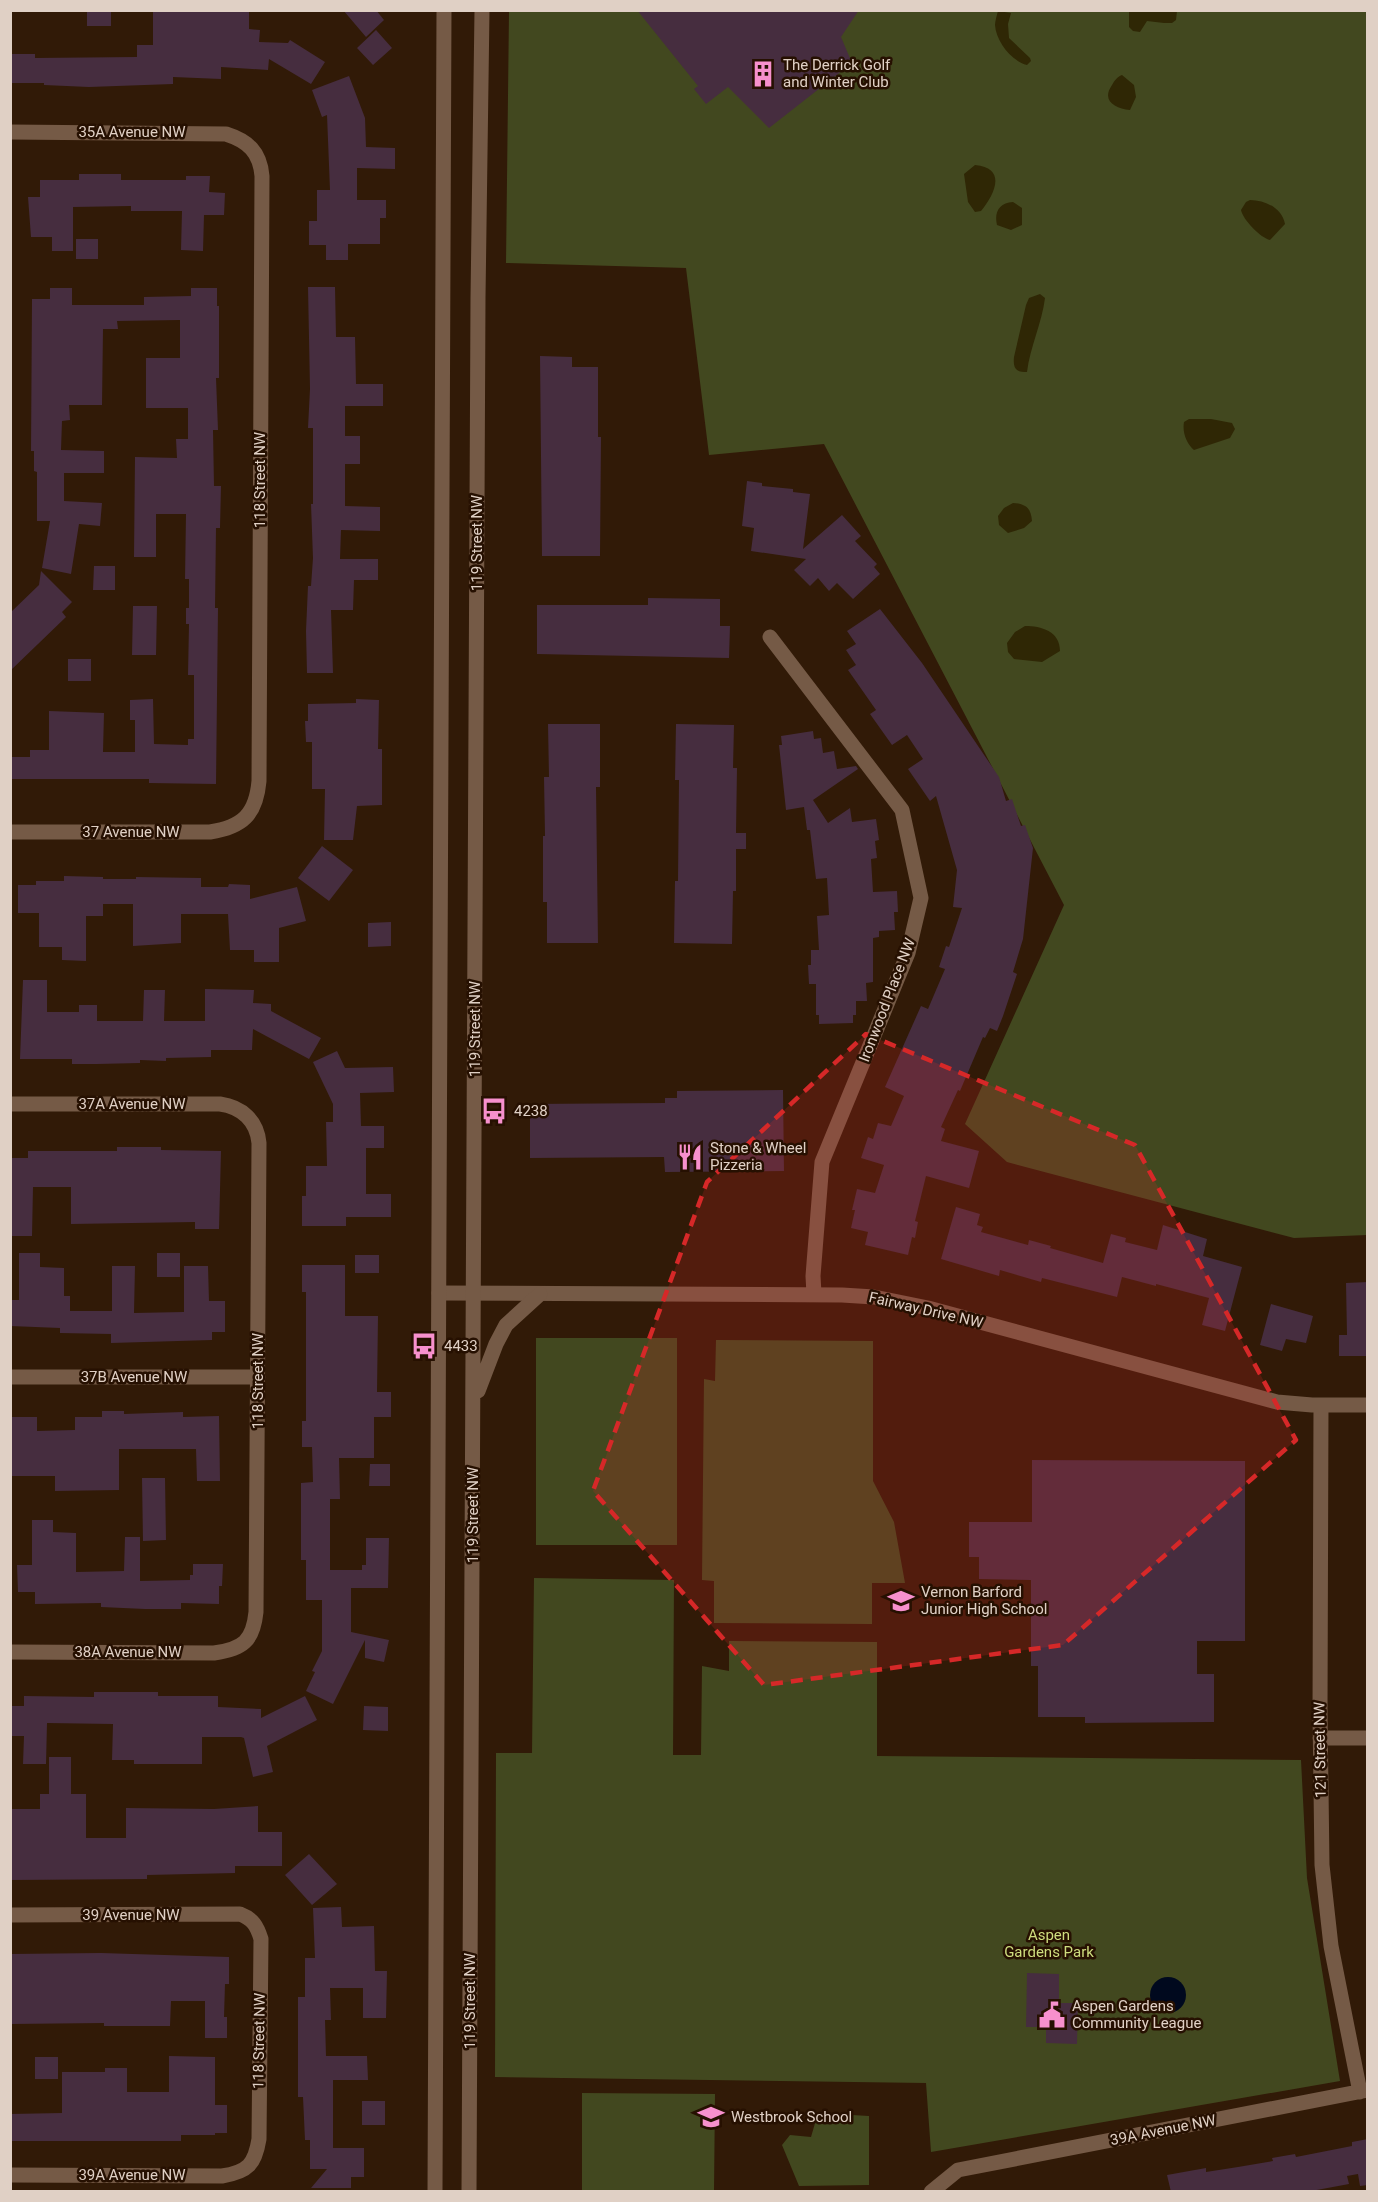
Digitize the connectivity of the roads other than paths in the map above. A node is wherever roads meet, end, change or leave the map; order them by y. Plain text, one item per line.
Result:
1 (444, 10) edge
2 (482, 10) edge
3 (10, 132) edge
4 (250, 145) joint
5 (770, 637) dead end
6 (248, 817) joint
7 (10, 832) edge
8 (10, 1104) edge
9 (250, 1118) joint
10 (439, 1293) junction
11 (474, 1293) junction
12 (540, 1294) junction
13 (814, 1294) junction
14 (10, 1377) edge
15 (258, 1377) junction
16 (474, 1402) junction
17 (1321, 1405) junction
18 (1368, 1405) edge
19 (244, 1643) joint
20 (10, 1652) edge
21 (1320, 1738) junction
22 (1368, 1738) edge
23 (10, 1916) edge
24 (250, 1918) joint
25 (1364, 2091) edge
26 (250, 2165) joint
27 (10, 2175) edge
28 (435, 2192) edge
29 (469, 2192) edge
30 (931, 2192) edge

1 - 10 street
2 - 11 street, 119 Street NW
3 - 4 street, 35A Avenue NW
4 - 6 street, 118 Street NW
5 - 13 street, Ironwood Place NW
6 - 7 street, 37 Avenue NW
8 - 9 street, 37A Avenue NW
9 - 15 street, 118 Street NW
10 - 11 street, Fairway Drive NW
10 - 28 street
11 - 12 street, Fairway Drive NW
11 - 16 street, 119 Street NW
12 - 13 street, Fairway Drive NW
12 - 16 street
13 - 17 street, Fairway Drive NW
14 - 15 street, 37B Avenue NW
15 - 19 street, 118 Street NW
16 - 29 street, 119 Street NW
17 - 18 street, Fairway Drive NW
17 - 21 street, 121 Street NW
19 - 20 street, 38A Avenue NW
21 - 22 street
21 - 25 street, 121 Street NW
23 - 24 street, 39 Avenue NW
24 - 26 street, 118 Street NW
25 - 30 street, 39A Avenue NW
26 - 27 street, 39A Avenue NW

